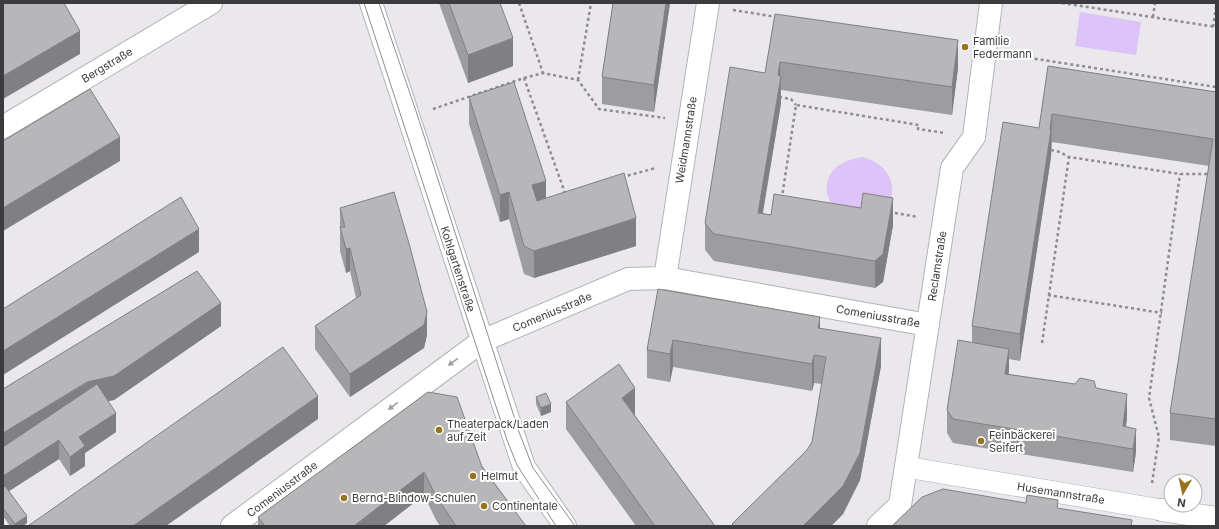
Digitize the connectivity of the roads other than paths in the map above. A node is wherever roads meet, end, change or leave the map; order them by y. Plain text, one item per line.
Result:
1 (211, 3) edge
2 (371, 3) edge
3 (991, 3) edge
4 (708, 5) edge
5 (3, 126) edge
6 (665, 278) junction
7 (928, 325) junction
8 (482, 341) junction
9 (906, 467) junction
10 (1155, 508) joint
11 (1216, 518) edge
12 (232, 526) edge
13 (565, 526) edge
14 (878, 526) edge

1 - 5 street, Bergstraße
2 - 8 street, Kohlgartenstraße
3 - 7 street, Reclamstraße
4 - 6 street, Weidmannstraße
6 - 7 street, Comeniusstraße
6 - 8 street, Comeniusstraße
7 - 9 street, Reclamstraße
8 -> 12 street, Comeniusstraße
8 - 13 street, Kohlgartenstraße
9 - 10 street, Husemannstraße
9 - 14 street, Reclamstraße
10 - 11 street, Husemannstraße

